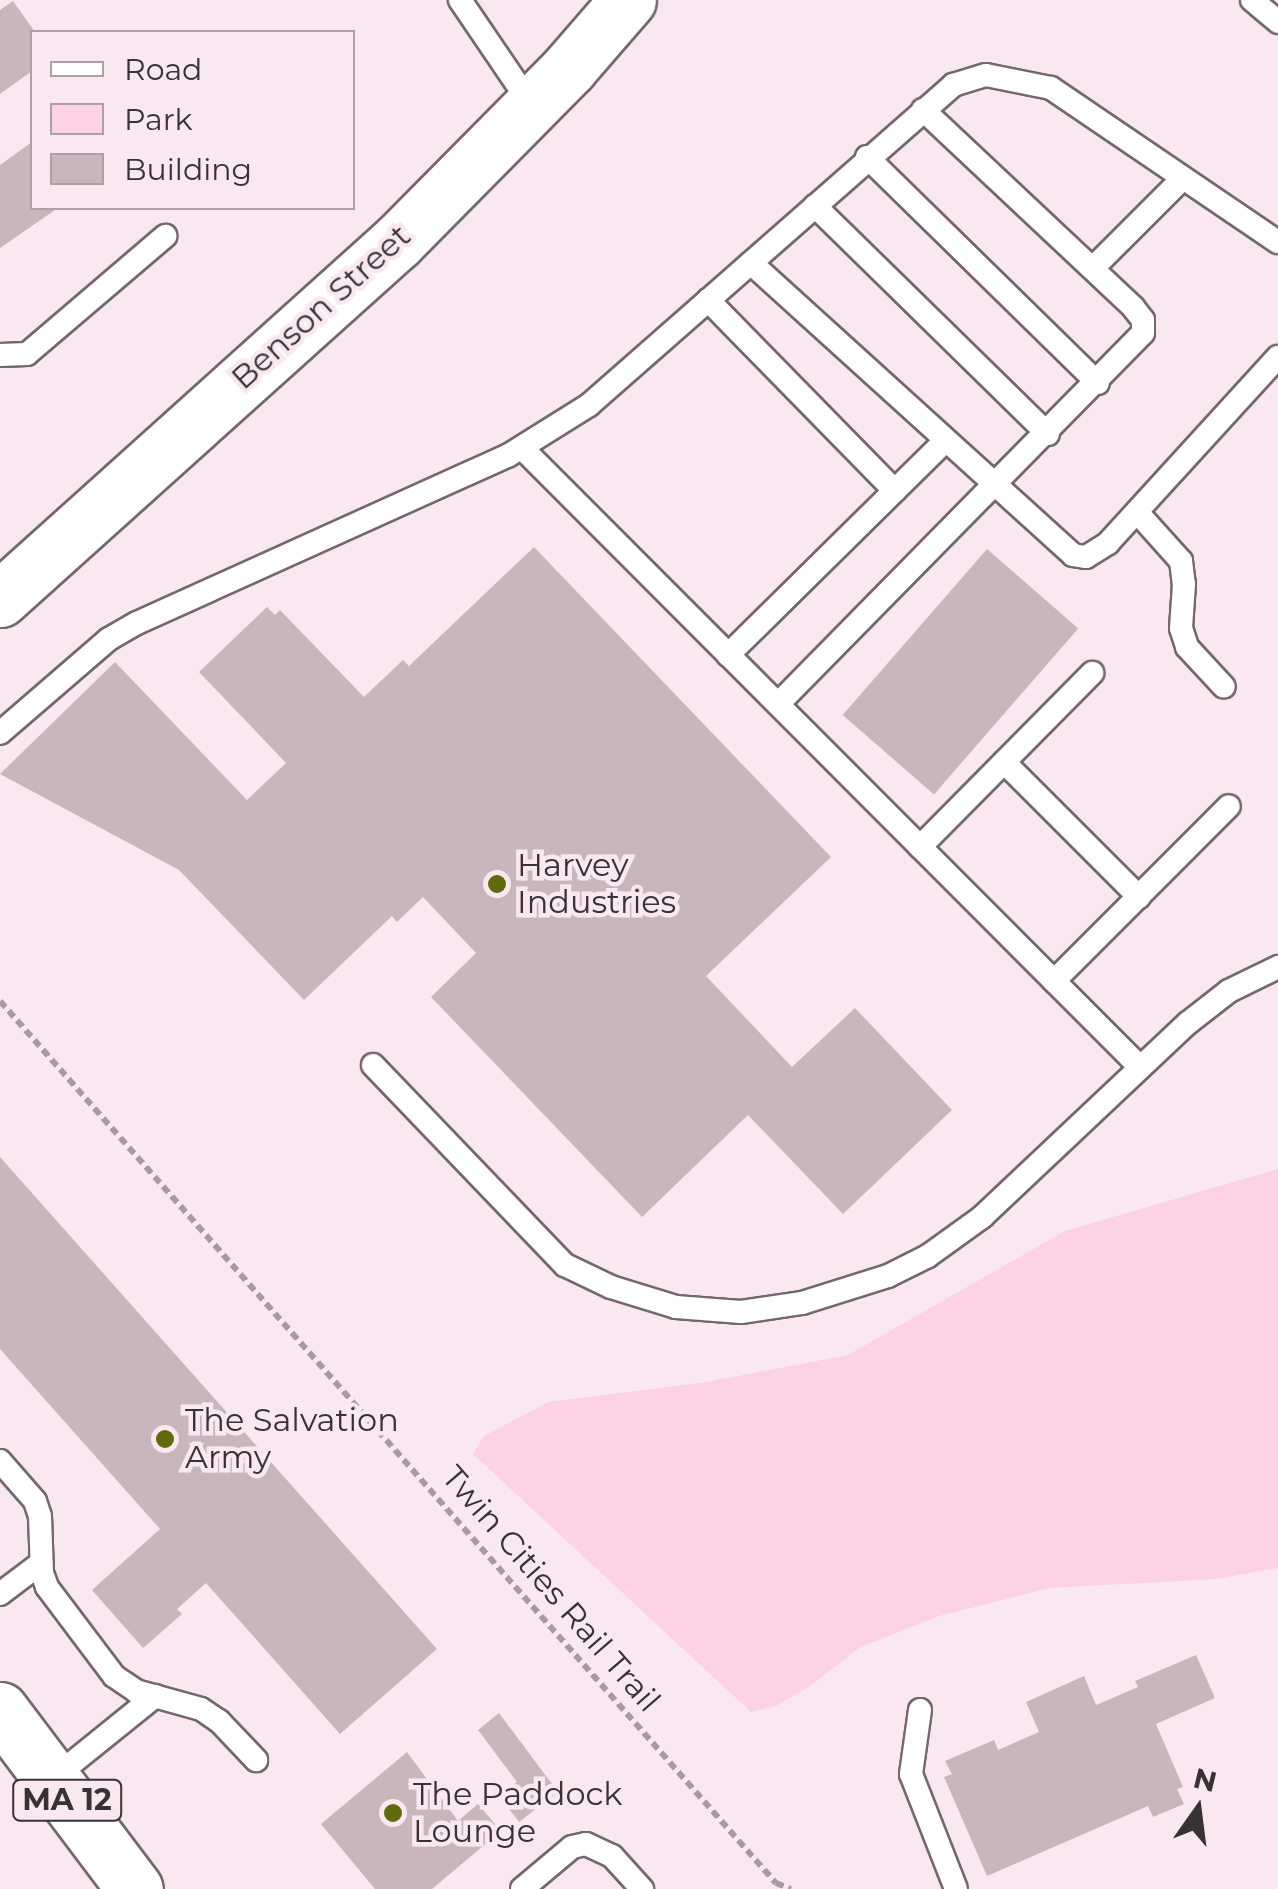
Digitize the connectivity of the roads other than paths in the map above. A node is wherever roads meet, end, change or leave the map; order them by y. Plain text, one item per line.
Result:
1 (460, 0) edge
2 (628, 0) edge
3 (1252, 0) edge
4 (1278, 22) edge
5 (532, 106) junction
6 (923, 110) junction
7 (868, 157) junction
8 (1183, 178) junction
9 (815, 206) junction
10 (165, 236) dead end
11 (1278, 242) edge
12 (751, 263) junction
13 (1093, 268) junction
14 (708, 300) junction
15 (0, 355) edge
16 (1278, 357) edge
17 (1098, 383) junction
18 (1048, 434) junction
19 (946, 440) junction
20 (522, 448) junction
21 (997, 486) junction
22 (895, 491) junction
23 (1137, 512) junction
24 (6, 581) edge
25 (728, 655) junction
26 (1092, 673) dead end
27 (1224, 687) dead end
28 (778, 704) junction
29 (0, 733) edge
30 (1004, 762) junction
31 (1230, 806) dead end
32 (920, 846) junction
33 (1140, 896) junction
34 (1278, 967) edge
35 (1054, 981) junction
36 (373, 1064) dead end
37 (1140, 1067) junction
38 (0, 1461) edge
39 (42, 1563) junction
40 (0, 1594) edge
41 (155, 1696) junction
42 (0, 1710) edge
43 (920, 1710) dead end
44 (256, 1760) dead end
45 (51, 1780) junction
46 (135, 1889) edge
47 (522, 1889) edge
48 (642, 1889) edge
49 (956, 1889) edge

1 - 5 lane
2 - 5 main road, Benson Street
3 - 4 lane
5 - 24 main road, Benson Street
6 - 7 lane
6 - 8 lane
6 - 13 lane
7 - 9 lane
7 - 17 lane
8 - 11 lane
8 - 13 lane
9 - 12 lane
9 - 18 lane
10 - 15 lane
12 - 14 lane
12 - 19 lane
13 - 17 lane
14 - 20 lane
14 - 22 lane
16 - 23 lane
17 - 18 lane
18 - 21 lane
19 - 21 lane
19 - 22 lane
20 - 25 lane
20 - 29 lane
21 - 23 lane
21 - 28 lane
22 - 25 lane
23 - 27 lane
25 - 28 lane
26 - 30 lane
28 - 32 lane
30 - 32 lane
30 - 33 lane
31 - 33 lane
32 - 35 lane
33 - 35 lane
34 - 37 lane
35 - 37 lane
36 - 37 lane
38 - 39 lane
39 - 40 lane
39 - 41 lane
41 - 44 lane
41 - 45 lane
42 - 45 main road, MA 12
43 - 49 lane
45 - 46 main road, MA 12
47 - 48 lane

